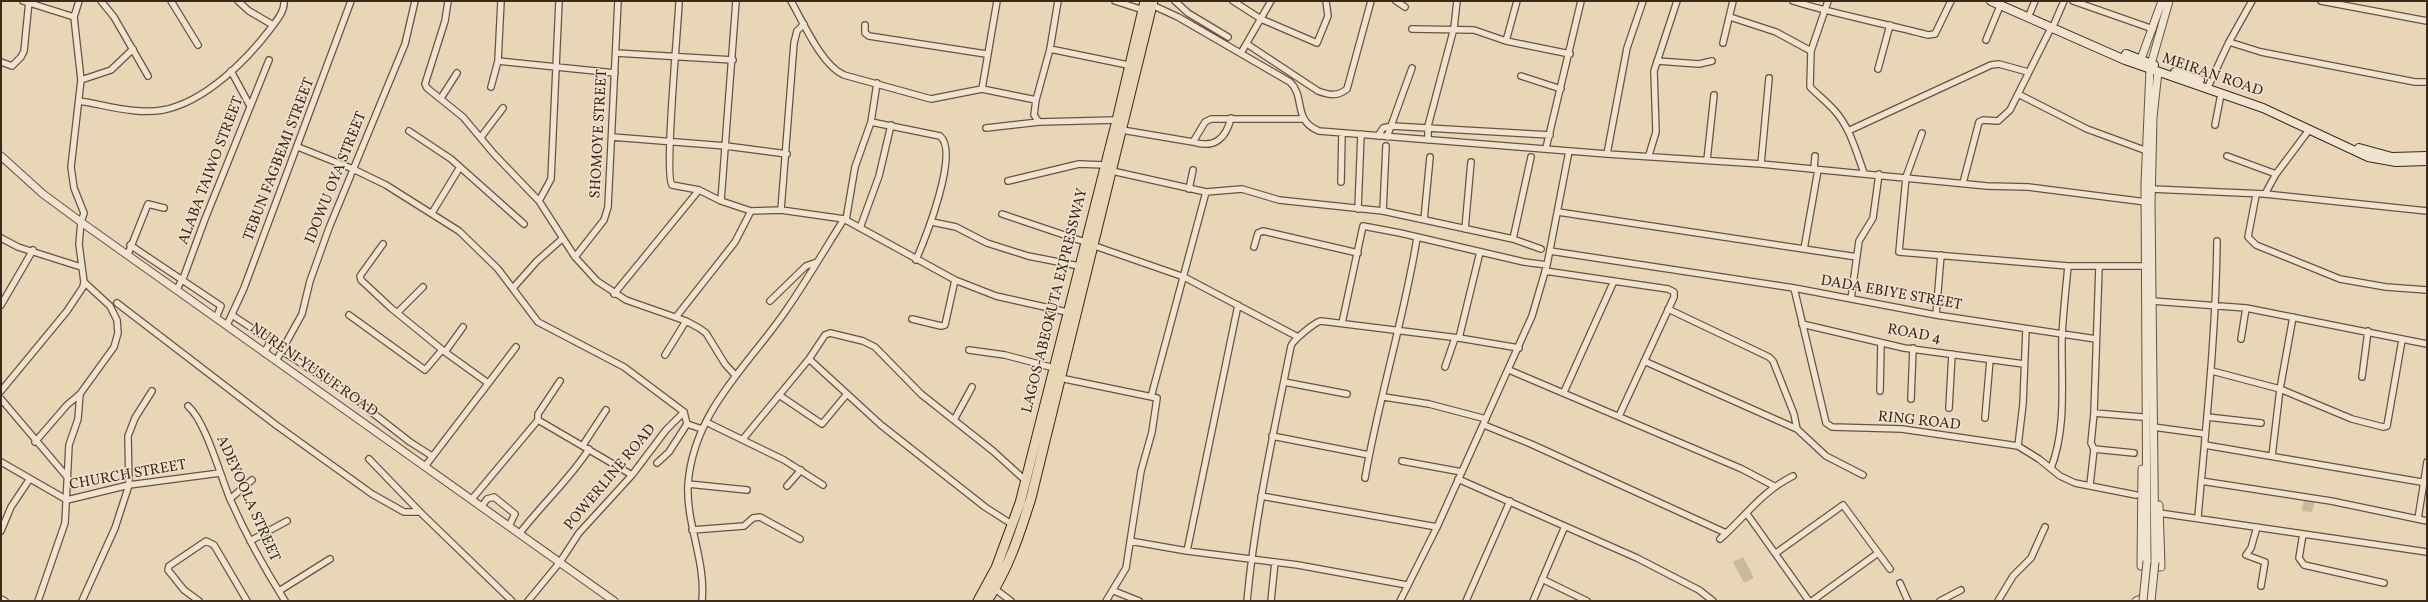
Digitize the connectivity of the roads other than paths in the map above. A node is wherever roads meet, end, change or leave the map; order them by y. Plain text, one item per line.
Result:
1 (79, 1) edge
2 (101, 1) edge
3 (171, 1) edge
4 (238, 1) edge
5 (284, 1) edge
6 (352, 1) edge
7 (415, 1) edge
8 (448, 1) edge
9 (500, 1) edge
10 (559, 1) edge
11 (618, 1) edge
12 (736, 1) edge
13 (791, 1) edge
14 (997, 1) edge
15 (1058, 1) edge
16 (1116, 1) edge
17 (1175, 1) edge
18 (1232, 1) edge
19 (1271, 1) edge
20 (1326, 1) edge
21 (1371, 1) edge
22 (1396, 1) edge
23 (1458, 1) edge
24 (1517, 1) edge
25 (1581, 1) edge
26 (1643, 1) edge
27 (1677, 1) edge
28 (1733, 1) edge
29 (1793, 1) edge
30 (1828, 1) edge
31 (1951, 1) edge
32 (1991, 1) edge
33 (2035, 1) edge
34 (2064, 1) edge
35 (2072, 1) edge
36 (2162, 1) edge
37 (2169, 1) edge
38 (2252, 1) edge
39 (2320, 1) edge
40 (26, 2) edge
41 (679, 3) dead end
42 (2001, 3) edge
43 (1148, 4) edge
44 (1405, 7) dead end
45 (1824, 11) junction
46 (2030, 13) junction
47 (74, 17) junction
48 (1730, 17) junction
49 (1261, 19) junction
50 (2427, 21) edge
51 (804, 24) junction
52 (273, 25) junction
53 (865, 25) dead end
54 (1890, 25) junction
55 (2052, 26) junction
56 (1454, 28) junction
57 (1412, 29) dead end
58 (2153, 29) junction
59 (1228, 37) dead end
60 (1986, 40) dead end
61 (1506, 41) junction
62 (2229, 42) junction
63 (1723, 43) dead end
64 (1247, 44) junction
65 (198, 45) dead end
66 (132, 49) junction
67 (1050, 49) junction
68 (1811, 51) junction
69 (616, 53) junction
70 (1241, 53) junction
71 (986, 54) junction
72 (1570, 54) junction
73 (677, 56) junction
74 (2141, 59) junction
75 (269, 60) dead end
76 (733, 60) junction
77 (498, 61) junction
78 (1657, 61) junction
79 (1712, 61) dead end
80 (1, 62) edge
81 (1128, 65) junction
82 (556, 67) junction
83 (1412, 68) dead end
84 (2153, 68) junction
85 (1878, 69) dead end
86 (231, 71) junction
87 (457, 72) dead end
88 (2028, 72) junction
89 (615, 73) junction
90 (148, 76) dead end
91 (1521, 76) dead end
92 (1769, 78) dead end
93 (80, 80) junction
94 (2427, 82) edge
95 (877, 83) junction
96 (2208, 86) junction
97 (491, 87) dead end
98 (982, 89) junction
99 (1561, 90) junction
100 (2018, 94) junction
101 (2221, 94) junction
102 (1714, 95) dead end
103 (441, 98) junction
104 (1036, 100) junction
105 (79, 101) junction
106 (250, 106) junction
107 (503, 108) dead end
108 (1231, 118) junction
109 (1302, 119) junction
110 (1117, 120) junction
111 (871, 122) junction
112 (1039, 122) junction
113 (891, 125) junction
114 (2214, 125) dead end
115 (1392, 126) junction
116 (1428, 126) junction
117 (986, 128) dead end
118 (1122, 130) junction
119 (2309, 130) junction
120 (409, 131) dead end
121 (1848, 131) junction
122 (1342, 133) junction
123 (1922, 133) dead end
124 (1361, 134) junction
125 (1550, 135) junction
126 (1378, 136) junction
127 (481, 137) junction
128 (612, 137) junction
129 (1387, 137) junction
130 (1428, 140) junction
131 (670, 141) junction
132 (1193, 142) junction
133 (726, 146) junction
134 (1386, 146) dead end
135 (298, 147) junction
136 (1546, 148) junction
137 (1569, 151) junction
138 (2146, 151) junction
139 (787, 154) junction
140 (1607, 154) junction
141 (1, 156) edge
142 (1650, 156) junction
143 (1815, 156) dead end
144 (2228, 156) dead end
145 (2427, 156) edge
146 (1430, 157) dead end
147 (1531, 158) dead end
148 (1707, 160) junction
149 (1470, 162) dead end
150 (2427, 162) edge
151 (1104, 164) junction
152 (1761, 164) junction
153 (460, 167) junction
154 (353, 169) junction
155 (1816, 169) junction
156 (1193, 170) dead end
157 (1112, 171) junction
158 (1864, 173) junction
159 (1879, 174) junction
160 (2276, 174) junction
161 (1906, 177) junction
162 (1008, 181) dead end
163 (1341, 182) dead end
164 (1963, 183) junction
165 (1189, 189) junction
166 (2151, 189) junction
167 (699, 190) junction
168 (1206, 192) junction
169 (2265, 194) junction
170 (2256, 195) junction
171 (539, 201) junction
172 (721, 201) junction
173 (2146, 202) junction
174 (164, 208) dead end
175 (1358, 209) junction
176 (781, 210) junction
177 (751, 211) junction
178 (1383, 211) junction
179 (2427, 211) edge
180 (1558, 212) junction
181 (432, 213) junction
182 (1002, 214) dead end
183 (845, 220) junction
184 (1424, 220) junction
185 (81, 222) junction
186 (932, 222) junction
187 (524, 224) dead end
188 (860, 228) junction
189 (1465, 229) junction
190 (1, 238) edge
191 (1418, 238) junction
192 (562, 239) junction
193 (1513, 239) junction
194 (2217, 241) dead end
195 (1088, 243) junction
196 (383, 244) dead end
197 (130, 245) junction
198 (1254, 247) dead end
199 (1541, 249) dead end
200 (1804, 249) junction
201 (33, 250) junction
202 (1480, 252) junction
203 (1550, 252) junction
204 (1358, 253) junction
205 (128, 254) junction
206 (1941, 255) junction
207 (575, 257) junction
208 (1857, 257) junction
209 (916, 260) junction
210 (817, 262) junction
211 (1079, 266) junction
212 (2068, 266) junction
213 (2147, 266) junction
214 (81, 267) junction
215 (2099, 267) junction
216 (1546, 268) junction
217 (1184, 277) junction
218 (183, 280) junction
219 (955, 280) junction
220 (1614, 281) junction
221 (84, 282) junction
222 (423, 287) dead end
223 (512, 288) junction
224 (1794, 288) junction
225 (177, 289) junction
226 (2427, 290) edge
227 (614, 294) junction
228 (1851, 299) junction
229 (770, 301) dead end
230 (2152, 301) junction
231 (117, 303) dead end
232 (2216, 304) junction
233 (1, 305) edge
234 (1238, 305) junction
235 (2246, 308) junction
236 (1668, 309) junction
237 (1067, 312) junction
238 (397, 313) junction
239 (232, 315) junction
240 (349, 315) dead end
241 (1936, 315) junction
242 (676, 317) junction
243 (2293, 317) junction
244 (216, 318) junction
245 (912, 319) dead end
246 (686, 321) junction
247 (1342, 323) junction
248 (1802, 324) junction
249 (227, 326) junction
250 (463, 328) dead end
251 (2026, 329) junction
252 (1397, 331) junction
253 (2368, 331) junction
254 (2062, 335) junction
255 (1298, 337) junction
256 (1457, 338) junction
257 (2096, 339) junction
258 (2242, 339) dead end
259 (2402, 340) junction
260 (1881, 343) junction
261 (2427, 344) edge
262 (516, 347) dead end
263 (1519, 348) junction
264 (1913, 348) junction
265 (969, 350) dead end
266 (282, 351) junction
267 (444, 351) junction
268 (264, 353) junction
269 (1952, 354) junction
270 (665, 355) dead end
271 (809, 359) junction
272 (1990, 360) junction
273 (276, 361) junction
274 (1644, 361) junction
275 (2024, 364) junction
276 (1054, 368) junction
277 (1446, 368) dead end
278 (1509, 370) junction
279 (2212, 371) junction
280 (735, 374) junction
281 (2362, 377) dead end
282 (1060, 378) junction
283 (560, 381) dead end
284 (488, 382) junction
285 (1284, 382) junction
286 (972, 387) dead end
287 (2280, 389) junction
288 (1, 391) edge
289 (152, 391) dead end
290 (1880, 391) dead end
291 (1564, 392) junction
292 (80, 394) junction
293 (847, 394) junction
294 (1347, 394) dead end
295 (779, 395) junction
296 (1151, 397) junction
297 (1384, 397) junction
298 (1, 399) edge
299 (1911, 399) dead end
300 (188, 406) dead end
301 (1949, 408) dead end
302 (606, 410) dead end
303 (684, 412) junction
304 (2094, 413) junction
305 (1619, 416) junction
306 (2142, 417) dead end
307 (2207, 417) junction
308 (1985, 418) dead end
309 (538, 420) junction
310 (954, 420) junction
311 (706, 422) junction
312 (1485, 422) junction
313 (687, 424) junction
314 (2261, 424) dead end
315 (2152, 427) junction
316 (702, 429) junction
317 (1797, 429) junction
318 (2205, 434) junction
319 (1272, 436) junction
320 (743, 439) junction
321 (35, 442) junction
322 (583, 445) junction
323 (2205, 445) junction
324 (2018, 446) junction
325 (589, 449) junction
326 (2094, 449) junction
327 (2146, 452) junction
328 (2134, 453) dead end
329 (2154, 454) junction
330 (1369, 455) junction
331 (432, 456) junction
332 (2272, 456) junction
333 (369, 459) dead end
334 (1402, 461) dead end
335 (1, 462) edge
336 (2427, 462) edge
337 (657, 463) dead end
338 (426, 465) junction
339 (2051, 468) junction
340 (801, 470) junction
341 (1462, 472) junction
342 (220, 473) junction
343 (632, 475) junction
344 (1863, 475) dead end
345 (1793, 476) dead end
346 (68, 478) junction
347 (1365, 478) dead end
348 (1458, 479) junction
349 (30, 480) junction
350 (252, 480) dead end
351 (1026, 481) junction
352 (2201, 481) junction
353 (2426, 483) edge
354 (688, 484) junction
355 (129, 485) junction
356 (2090, 485) junction
357 (787, 486) dead end
358 (823, 486) dead end
359 (1774, 486) junction
360 (747, 490) dead end
361 (2136, 495) dead end
362 (1261, 496) junction
363 (230, 499) junction
364 (472, 499) junction
365 (67, 500) junction
366 (1510, 501) junction
367 (482, 506) junction
368 (420, 512) junction
369 (2159, 513) junction
370 (1747, 514) junction
371 (2198, 517) junction
372 (2418, 518) junction
373 (288, 521) dead end
374 (2427, 521) edge
375 (1013, 525) junction
376 (509, 526) junction
377 (1565, 526) junction
378 (1437, 527) junction
379 (2045, 527) dead end
380 (2257, 527) junction
381 (692, 530) junction
382 (1, 531) edge
383 (520, 533) junction
384 (1726, 534) junction
385 (2303, 534) junction
386 (800, 539) dead end
387 (1720, 539) dead end
388 (250, 541) junction
389 (1130, 541) junction
390 (1187, 552) junction
391 (2427, 552) edge
392 (1776, 553) junction
393 (1878, 553) junction
394 (330, 559) dead end
395 (1251, 559) junction
396 (560, 562) junction
397 (1275, 562) junction
398 (1890, 569) dead end
399 (1542, 579) junction
400 (1900, 583) dead end
401 (2384, 583) dead end
402 (1407, 585) junction
403 (2261, 586) dead end
404 (995, 589) junction
405 (1961, 590) dead end
406 (279, 591) junction
407 (1114, 591) junction
408 (1, 599) edge
409 (5, 601) edge
410 (38, 601) edge
411 (82, 601) edge
412 (199, 601) edge
413 (247, 601) edge
414 (285, 601) edge
415 (512, 601) edge
416 (528, 601) edge
417 (614, 601) edge
418 (702, 601) edge
419 (978, 601) edge
420 (987, 601) edge
421 (1012, 601) edge
422 (1106, 601) edge
423 (1139, 601) edge
424 (1247, 601) edge
425 (1271, 601) edge
426 (1400, 601) edge
427 (1466, 601) edge
428 (1533, 601) edge
429 (1587, 601) edge
430 (1713, 601) edge
431 (1810, 601) edge
432 (1908, 601) edge
433 (1940, 601) edge
434 (1998, 601) edge
435 (2136, 601) edge
436 (2144, 601) edge
437 (2151, 601) edge

1 - 47 street
2 - 66 street
3 - 65 street
4 - 52 street
5 - 52 street
6 - 135 street, TEBUN FAGBEMI STREET
7 - 154 street, IDOWU OYA STREET
8 - 103 street
9 - 77 street
10 - 82 street
11 - 69 street, SHOMOYE STREET
12 - 76 street
13 - 51 street
14 - 71 street
15 - 67 street
16 - 43 street
17 - 59 street
18 - 49 street
19 - 49 street
20 - 49 street
21 - 64 street
22 - 44 street
23 - 56 street
24 - 61 street
25 - 72 street
26 - 140 street
27 - 78 street
28 - 48 street
29 - 45 street
30 - 45 street
31 - 54 street
32 - 42 main road, MEIRAN ROAD
33 - 46 street
34 - 55 street
35 - 58 street
36 - 58 street
37 - 84 street
38 - 62 street
39 - 50 street
40 - 47 street
40 - 80 street
41 - 73 street
42 - 46 main road, MEIRAN ROAD
42 - 55 main road, MEIRAN ROAD
42 - 60 street
43 - 70 street
43 - 81 highway, LAGOS-ABEOKUTA EXPRESSWAY
43 - 118 highway, LAGOS-ABEOKUTA EXPRESSWAY
45 - 54 street
45 - 68 street
46 - 55 main road, MEIRAN ROAD
47 - 93 street
48 - 63 street
48 - 68 street
49 - 64 street
51 - 95 street
51 - 139 street
52 - 86 street
53 - 71 street
54 - 85 street
55 - 74 main road, MEIRAN ROAD
55 - 84 main road, MEIRAN ROAD
55 - 88 street
56 - 57 street
56 - 61 street
56 - 116 street
58 - 74 street
61 - 72 street
62 - 94 street
62 - 96 street
64 - 70 street
66 - 90 street
66 - 93 street
67 - 81 street
67 - 104 street
68 - 121 street
69 - 73 street
69 - 89 street, SHOMOYE STREET
70 - 109 street
71 - 98 street
72 - 99 street
73 - 76 street
73 - 131 street
74 - 84 main road, MEIRAN ROAD
75 - 106 street, ALABA TAIWO STREET
76 - 133 street
77 - 82 street
77 - 97 street
78 - 79 street
78 - 142 street
81 - 110 highway, LAGOS-ABEOKUTA EXPRESSWAY
82 - 89 street
82 - 171 street
83 - 115 street
84 - 96 main road, MEIRAN ROAD
84 - 138 street
84 - 166 street
86 - 105 street
86 - 106 street
87 - 103 street
88 - 100 street
88 - 121 street
89 - 128 street, SHOMOYE STREET
91 - 99 street
92 - 152 street
93 - 105 street
95 - 98 street
95 - 111 street
96 - 101 main road, MEIRAN ROAD
96 - 145 main road, MEIRAN ROAD
98 - 104 street
99 - 125 street
100 - 138 street
100 - 164 street
101 - 114 street
101 - 119 main road, MEIRAN ROAD
102 - 148 street
103 - 127 street
104 - 112 street
105 - 185 street
106 - 218 street, ALABA TAIWO STREET
107 - 127 street
108 - 109 street
108 - 132 street
108 - 132 street
109 - 122 street
110 - 112 street
110 - 151 highway, LAGOS-ABEOKUTA EXPRESSWAY
111 - 113 street
111 - 183 street
112 - 117 street
113 - 186 street
113 - 188 street
115 - 116 street
115 - 126 street
115 - 129 street
116 - 125 street
116 - 130 street
118 - 132 street
118 - 157 highway, LAGOS-ABEOKUTA EXPRESSWAY
119 - 150 main road, MEIRAN ROAD
119 - 160 street
120 - 153 street
121 - 158 street
122 - 124 street
122 - 163 street
123 - 161 street
124 - 126 street
124 - 175 street
125 - 136 street
126 - 129 street
127 - 171 street
128 - 131 street
128 - 207 street, SHOMOYE STREET
129 - 130 street
130 - 136 street
131 - 133 street
131 - 167 street
133 - 139 street
133 - 172 street
134 - 178 street
135 - 154 street
135 - 239 street, TEBUN FAGBEMI STREET
136 - 137 street
137 - 140 street
137 - 180 street
138 - 173 street
139 - 176 street
140 - 142 street
141 - 185 street, NURENI YUSUF ROAD
142 - 148 street
143 - 155 street
144 - 160 street
146 - 184 street
147 - 193 street
148 - 152 street
149 - 189 street
151 - 162 street
151 - 195 highway, LAGOS-ABEOKUTA EXPRESSWAY
152 - 155 street
153 - 181 street
153 - 187 street
154 - 181 street
154 - 266 street, IDOWU OYA STREET
155 - 158 street
155 - 200 street
156 - 165 street
157 - 165 street
157 - 195 highway, LAGOS-ABEOKUTA EXPRESSWAY
158 - 159 street
159 - 161 street
159 - 208 street
160 - 169 street
161 - 164 street
161 - 206 street
164 - 173 street
165 - 168 street
166 - 170 street
166 - 230 street
167 - 172 street
167 - 227 street
168 - 175 street
168 - 217 street
169 - 170 street
169 - 179 street
170 - 226 street
171 - 192 street
172 - 177 street
173 - 213 street
174 - 197 street
175 - 178 street
176 - 177 street
176 - 183 street
177 - 242 street
178 - 184 street
180 - 200 street
180 - 203 street
181 - 223 street
182 - 195 street
183 - 188 street
183 - 210 street
184 - 189 street
185 - 205 street, NURENI YUSUF ROAD
185 - 214 street
186 - 209 street
186 - 211 street
188 - 209 street
189 - 193 street
190 - 201 street
191 - 202 street
191 - 204 street
191 - 252 street
192 - 207 street
192 - 223 street
193 - 199 street
194 - 232 street
195 - 211 highway, LAGOS-ABEOKUTA EXPRESSWAY
195 - 217 street
195 - 282 highway, LAGOS-ABEOKUTA EXPRESSWAY
196 - 238 street
197 - 205 street
197 - 218 street
198 - 204 street
200 - 208 street
201 - 214 street
201 - 233 street
202 - 216 street
202 - 256 street
203 - 216 street
203 - 224 street, DADA EBIYE STREET
204 - 247 street
205 - 225 street, NURENI YUSUF ROAD
206 - 212 street
206 - 241 street
207 - 227 street
208 - 228 street
209 - 219 street
210 - 229 street
210 - 280 street
211 - 237 highway, LAGOS-ABEOKUTA EXPRESSWAY
212 - 215 street
212 - 254 street
213 - 215 street
213 - 327 street
214 - 221 street
215 - 257 street
216 - 220 street
216 - 263 street
217 - 234 street
217 - 296 street
218 - 225 street, ALABA TAIWO STREET
218 - 244 street
219 - 237 street
219 - 245 street
220 - 236 street
220 - 291 street
221 - 288 street
221 - 292 street
222 - 238 street
223 - 303 street
224 - 228 street, DADA EBIYE STREET
224 - 248 street, RING ROAD
225 - 244 street, NURENI YUSUF ROAD
227 - 242 street
228 - 241 street, DADA EBIYE STREET
230 - 232 street
230 - 315 street
231 - 368 street
232 - 235 street
232 - 279 street
234 - 255 street
234 - 390 street
235 - 243 street
235 - 258 street
236 - 274 street
236 - 317 street
237 - 276 highway, LAGOS-ABEOKUTA EXPRESSWAY
238 - 267 street
239 - 249 street, TEBUN FAGBEMI STREET
239 - 268 street
240 - 267 street
241 - 251 street, DADA EBIYE STREET
242 - 246 street
243 - 253 street
243 - 287 street
244 - 249 street, NURENI YUSUF ROAD
246 - 270 street
246 - 280 street
247 - 252 street
247 - 255 street
248 - 260 street, ROAD 4
248 - 324 street, RING ROAD
249 - 268 street, NURENI YUSUF ROAD
250 - 267 street
251 - 254 street, DADA EBIYE STREET
251 - 275 street
252 - 256 street
252 - 297 street
253 - 259 street
253 - 281 street
254 - 257 street, DADA EBIYE STREET
254 - 339 street
255 - 285 street
256 - 263 street
256 - 277 street
257 - 304 street
259 - 261 street
259 - 287 street
260 - 264 street, ROAD 4
260 - 290 street
262 - 284 street
263 - 278 street
264 - 269 street, ROAD 4
264 - 299 street
265 - 276 street
266 - 273 street, IDOWU OYA STREET
266 - 331 street
267 - 284 street
268 - 273 street, NURENI YUSUF ROAD
269 - 272 street, ROAD 4
269 - 301 street
271 - 293 street
271 - 295 street
271 - 310 street
272 - 275 street, ROAD 4
272 - 308 street
273 - 338 street, NURENI YUSUF ROAD
274 - 305 street
274 - 317 street
275 - 324 street
276 - 351 highway, LAGOS-ABEOKUTA EXPRESSWAY
278 - 291 street
278 - 312 street
279 - 287 street
279 - 307 street
280 - 311 street
282 - 296 street
282 - 404 highway, LAGOS-ABEOKUTA EXPRESSWAY
283 - 309 street
284 - 331 street
285 - 294 street
285 - 319 street
286 - 310 street
287 - 332 street
289 - 355 street
291 - 305 street
292 - 321 street
292 - 346 street
293 - 295 street
293 - 375 street
295 - 320 street
296 - 389 street
297 - 312 street
297 - 330 street
298 - 321 street
300 - 342 street, ADEYOOLA STREET
302 - 322 street
303 - 313 street
303 - 343 street, POWERLINE ROAD
304 - 306 street
304 - 326 street
305 - 359 street
307 - 314 street
307 - 318 street
309 - 322 street
309 - 364 street
310 - 351 street
311 - 316 street
311 - 320 street
312 - 341 street
312 - 384 street
313 - 316 street
313 - 337 street
315 - 318 street
315 - 329 street
316 - 354 street
317 - 344 street
318 - 323 street
319 - 330 street
319 - 362 street
320 - 340 street
321 - 346 street
322 - 325 street
323 - 332 street
323 - 352 street
324 - 339 street, RING ROAD
325 - 343 street
325 - 383 street
326 - 328 street
326 - 356 street
327 - 369 street
327 - 436 street, bridge
329 - 369 street
329 - 437 street, bridge
330 - 347 street
331 - 338 street
332 - 353 street
333 - 368 street
334 - 341 street
335 - 349 street, CHURCH STREET
336 - 353 street
338 - 364 street, NURENI YUSUF ROAD
339 - 356 street, RING ROAD
340 - 357 street
340 - 358 street
341 - 348 street
342 - 355 street, CHURCH STREET
342 - 363 street, ADEYOOLA STREET
343 - 396 street, POWERLINE ROAD
345 - 359 street
346 - 365 street
348 - 366 street
348 - 378 street
349 - 365 street, CHURCH STREET
349 - 382 street
350 - 363 street
351 - 375 highway, LAGOS-ABEOKUTA EXPRESSWAY
352 - 371 street
352 - 372 street
353 - 372 street
354 - 360 street
354 - 381 street
355 - 365 street, CHURCH STREET
355 - 411 street
356 - 361 street, RING ROAD
359 - 370 street
362 - 378 street
362 - 395 street
363 - 388 street, ADEYOOLA STREET
364 - 367 street, NURENI YUSUF ROAD
365 - 410 street
366 - 377 street
366 - 427 street
367 - 376 street, NURENI YUSUF ROAD
367 - 376 street
368 - 415 street
369 - 371 street
370 - 384 street
370 - 392 street
371 - 380 street
372 - 374 street
373 - 388 street
375 - 419 highway, LAGOS-ABEOKUTA EXPRESSWAY
376 - 383 street, NURENI YUSUF ROAD
377 - 399 street
377 - 430 street
378 - 402 street
379 - 434 street
380 - 385 street
380 - 403 street
381 - 386 street
381 - 418 street
383 - 396 street, NURENI YUSUF ROAD
384 - 387 street
385 - 391 street
385 - 401 street
388 - 406 street, ADEYOOLA STREET
389 - 390 street
389 - 407 street
390 - 395 street
392 - 393 street
392 - 431 street
393 - 398 street
393 - 431 street
394 - 406 street
395 - 397 street
395 - 424 street
396 - 416 street, POWERLINE ROAD
396 - 417 street, NURENI YUSUF ROAD
397 - 402 street
397 - 425 street
399 - 428 street
399 - 429 street
400 - 432 street
402 - 426 street
404 - 420 highway, LAGOS-ABEOKUTA EXPRESSWAY
404 - 421 street
405 - 433 street
406 - 414 street, ADEYOOLA STREET
407 - 422 street
407 - 423 street
408 - 409 street
412 - 413 street
435 - 437 street

